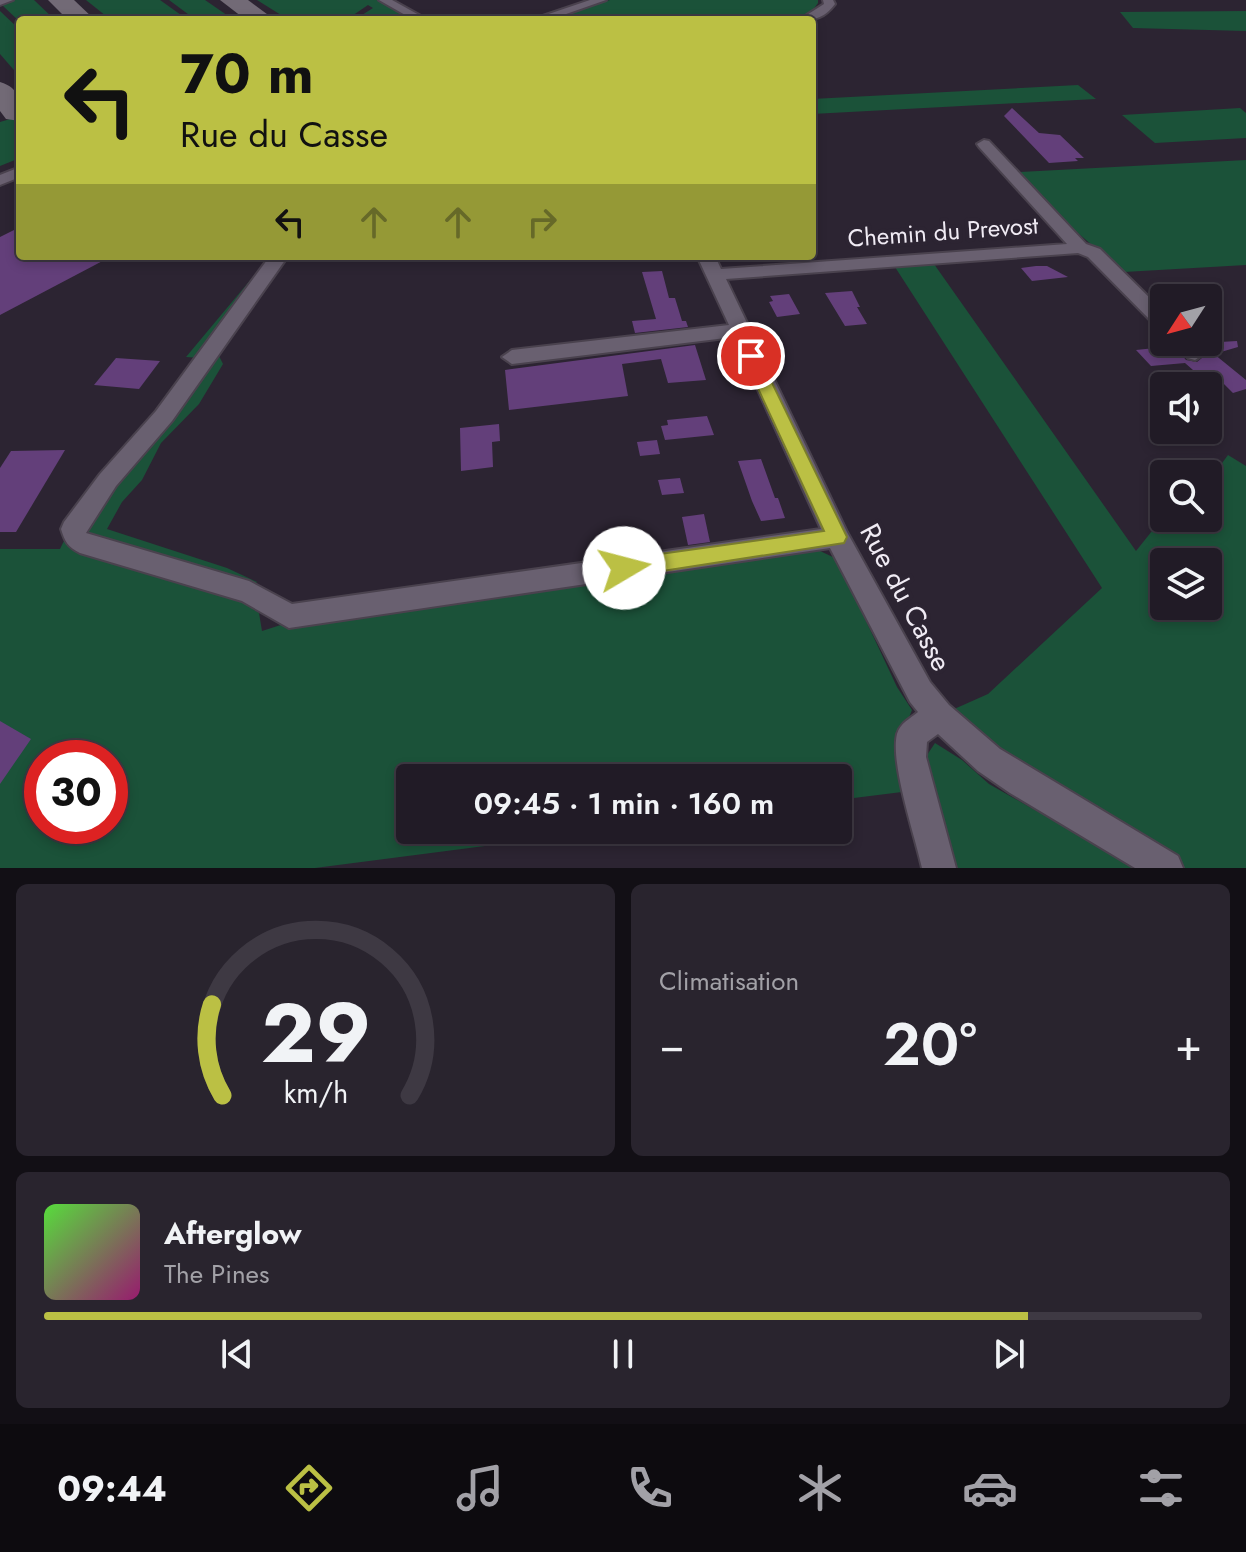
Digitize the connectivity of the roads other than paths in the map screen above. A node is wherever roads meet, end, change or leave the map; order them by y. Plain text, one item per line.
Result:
1 (8, 0) edge
2 (384, 0) edge
3 (601, 0) edge
4 (828, 0) edge
5 (0, 2) edge
6 (414, 16) edge
7 (550, 16) edge
8 (815, 16) edge
9 (984, 144) dead end
10 (1080, 248) junction
11 (816, 257) edge
12 (276, 260) edge
13 (739, 260) edge
14 (711, 261) edge
15 (1150, 309) edge
16 (739, 330) junction
17 (512, 357) dead end
18 (837, 537) junction
19 (939, 715) junction
20 (939, 868) edge
21 (1166, 868) edge

1 - 5 street
2 - 6 street
3 - 7 street
4 - 8 street
9 - 10 street, Chemin du Prevost
10 - 11 street, Chemin du Prevost
10 - 15 street, Chemin du Prevost
12 - 18 street
13 - 14 street, Chemin du Prevost
14 - 16 street, Rue du Casse
16 - 17 street
16 - 18 street, Rue du Casse
18 - 19 street, Rue du Casse
19 - 20 street
19 - 21 street, Rue du Casse

